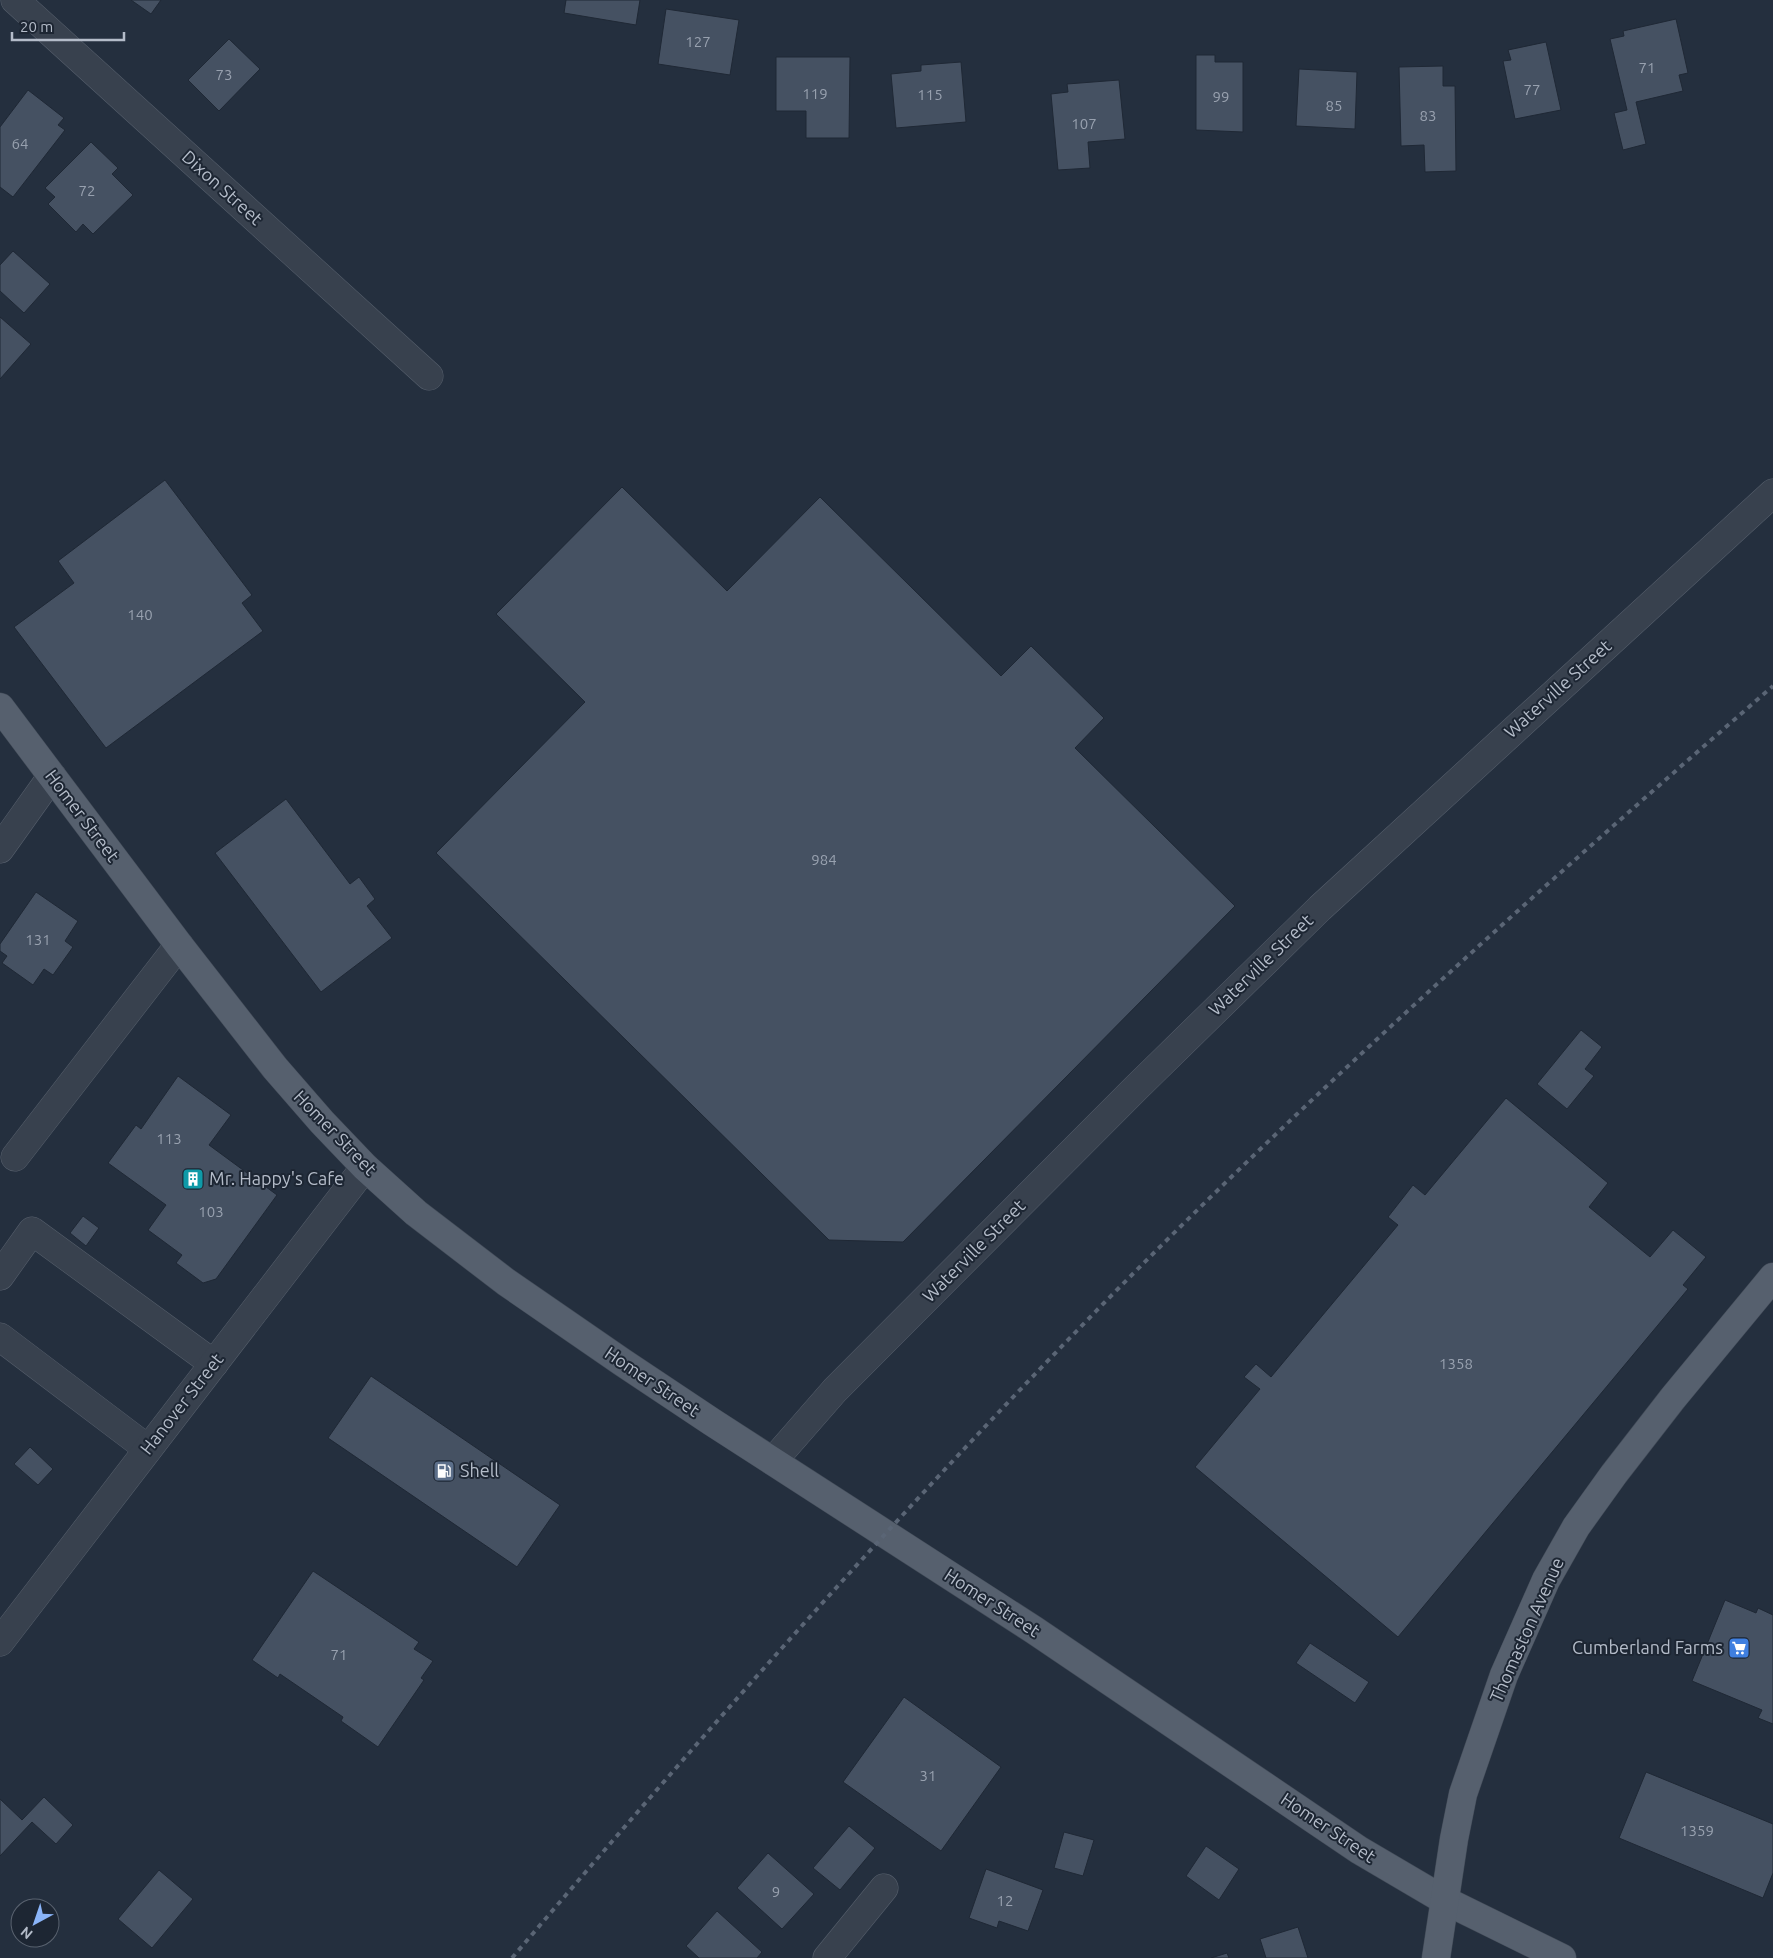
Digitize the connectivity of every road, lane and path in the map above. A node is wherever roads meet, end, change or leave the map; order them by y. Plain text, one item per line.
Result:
1 (6, 0) edge
2 (15, 0) edge
3 (0, 8) edge
4 (429, 376) dead end
5 (1773, 493) edge
6 (0, 707) edge
7 (52, 776) junction
8 (0, 849) edge
9 (179, 945) junction
10 (15, 1157) dead end
11 (365, 1166) junction
12 (0, 1276) edge
13 (1773, 1277) edge
14 (0, 1337) edge
15 (214, 1364) junction
16 (148, 1448) junction
17 (773, 1461) junction
18 (0, 1642) edge
19 (884, 1888) dead end
20 (1444, 1900) junction
21 (827, 1958) edge
22 (1436, 1958) edge
23 (1562, 1958) edge

1 - 3 street
2 - 4 street, Dixon Street
5 - 17 street, Waterville Street
6 - 7 main road, Homer Street
7 - 8 street
7 - 9 main road, Homer Street
9 - 10 street
9 - 11 main road, Homer Street
11 - 15 street, Hanover Street
11 - 17 main road, Homer Street
12 - 15 street
13 - 20 main road, Thomaston Avenue
14 - 16 street
15 - 16 street, Hanover Street
16 - 18 street, Hanover Street
17 - 20 main road, Homer Street
19 - 21 street
20 - 22 main road, Thomaston Avenue
20 - 23 main road, Homer Street

